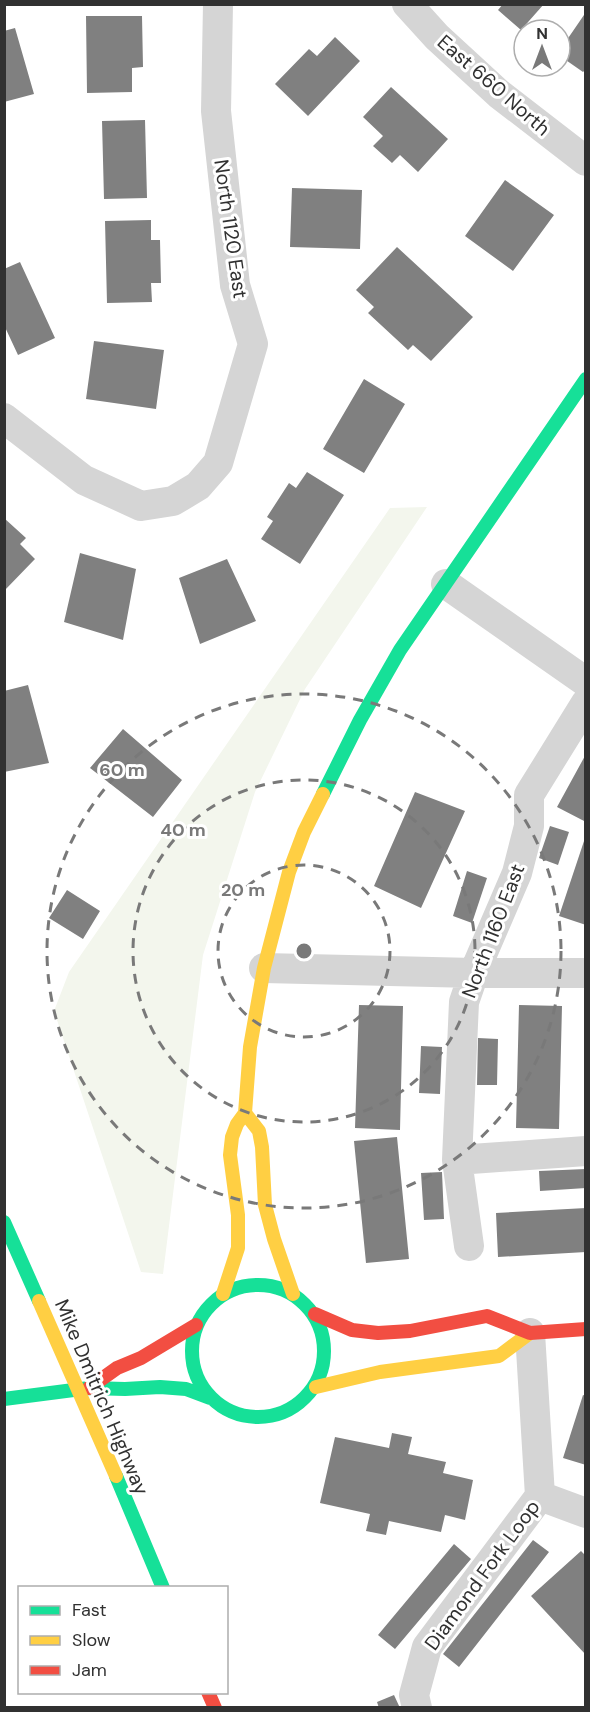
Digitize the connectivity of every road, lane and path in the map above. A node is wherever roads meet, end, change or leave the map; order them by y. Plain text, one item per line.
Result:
1 (218, 4) edge
2 (407, 4) edge
3 (585, 161) edge
4 (585, 379) edge
5 (4, 418) edge
6 (446, 584) junction
7 (585, 682) edge
8 (585, 704) edge
9 (264, 968) junction
10 (474, 973) junction
11 (585, 973) edge
12 (245, 1113) junction
13 (585, 1150) edge
14 (457, 1160) junction
15 (4, 1222) edge
16 (468, 1246) dead end
17 (223, 1294) junction
18 (293, 1294) junction
19 (315, 1314) junction
20 (196, 1325) junction
21 (585, 1329) edge
22 (530, 1333) junction
23 (316, 1387) junction
24 (89, 1388) junction
25 (210, 1398) junction
26 (4, 1399) edge
27 (540, 1496) junction
28 (585, 1513) edge
29 (163, 1586) edge
30 (417, 1707) edge

1 - 5 street, North 1120 East
2 - 3 street, East 660 North
4 - 6 main road
6 - 7 street
6 - 9 main road
8 - 10 street, North 1160 East
9 - 10 street
9 - 12 main road
10 - 11 street
10 - 14 street, North 1160 East
12 - 17 main road
12 - 18 main road
13 - 14 street
14 - 16 street, North 1160 East
15 - 29 main road, Mike Dmitrich Highway, bridge
17 - 18 main road
17 - 20 main road
18 - 19 main road
19 - 22 main road
19 - 23 main road
20 - 24 main road
20 - 25 main road
21 - 22 main road
22 - 23 main road
22 - 27 street, Diamond Fork Loop
23 - 25 main road
24 - 25 main road
24 - 26 main road
27 - 28 street
27 - 30 street, Diamond Fork Loop

